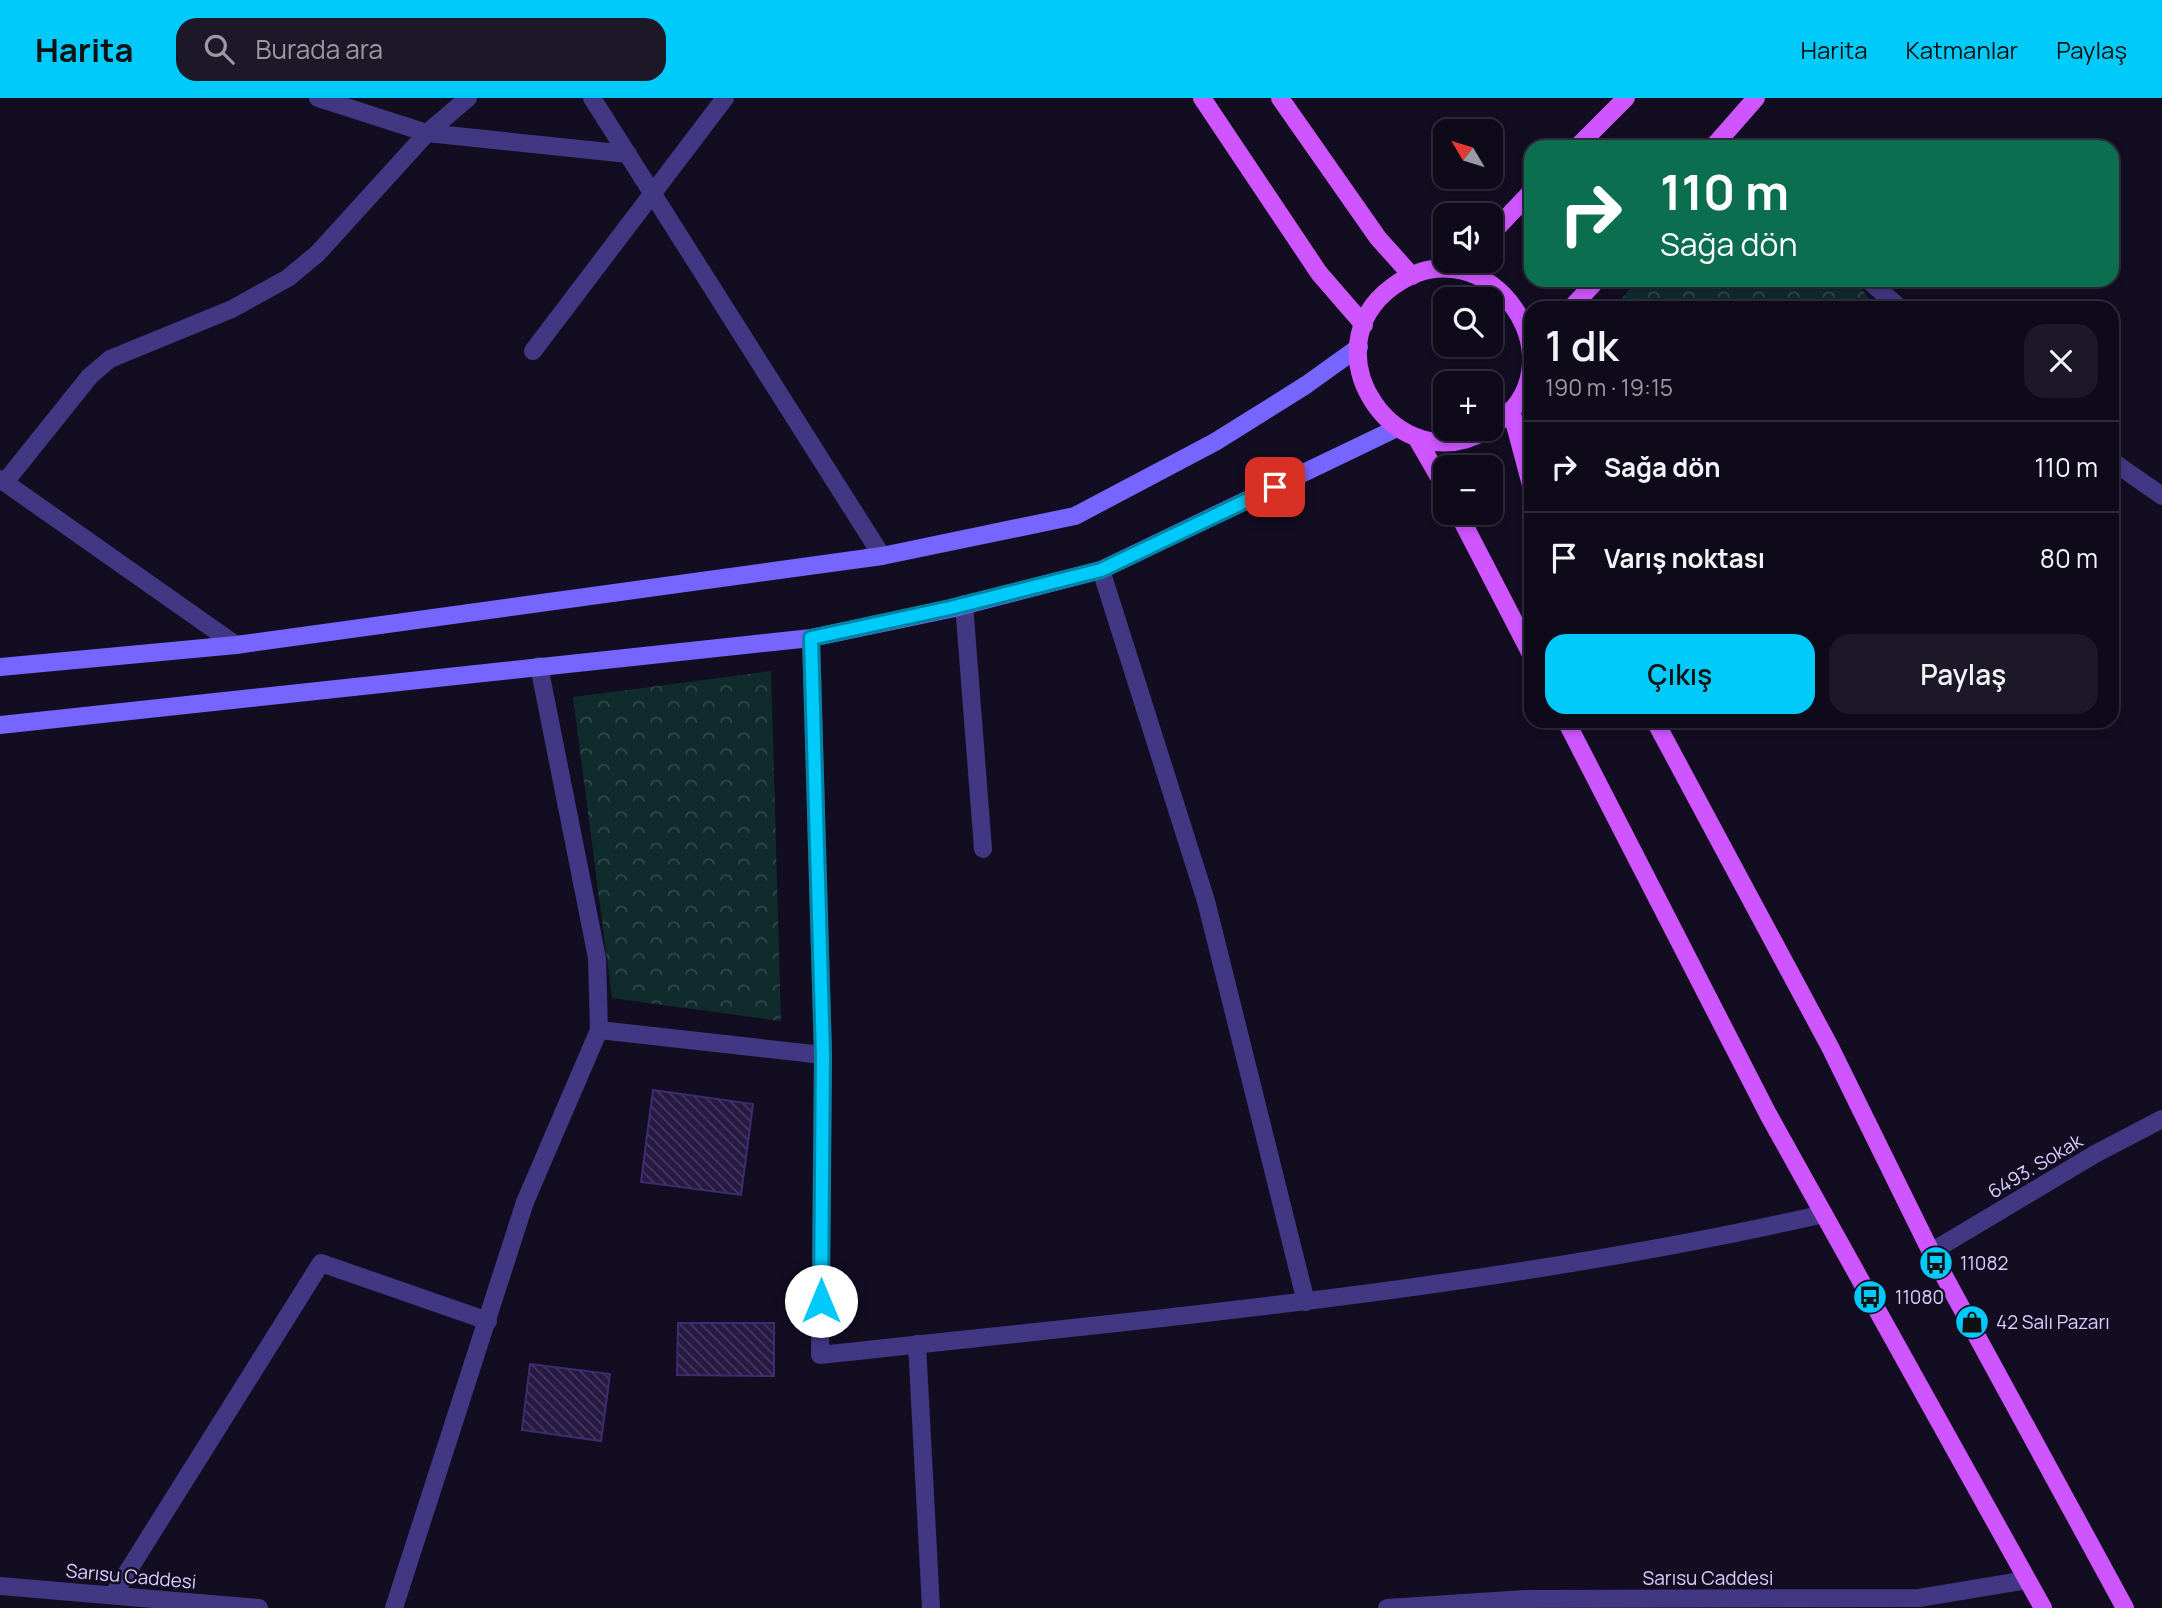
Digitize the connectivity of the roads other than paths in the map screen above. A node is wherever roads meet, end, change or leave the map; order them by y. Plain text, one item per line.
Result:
1 (318, 98) edge
2 (468, 98) edge
3 (592, 98) edge
4 (725, 98) edge
5 (1202, 98) edge
6 (1280, 98) edge
7 (1756, 98) edge
8 (1623, 99) edge
9 (427, 133) junction
10 (1584, 140) edge
11 (1720, 140) edge
12 (628, 154) junction
13 (652, 192) junction
14 (1524, 199) edge
15 (1503, 221) edge
16 (1433, 270) edge
17 (1473, 273) edge
18 (1412, 276) junction
19 (1590, 287) edge
20 (1876, 287) edge
21 (1578, 301) edge
22 (1892, 301) edge
23 (1524, 323) edge
24 (1364, 325) junction
25 (1359, 347) junction
26 (533, 351) dead end
27 (1524, 383) edge
28 (1511, 410) junction
29 (1503, 417) edge
30 (1397, 428) junction
31 (1416, 437) junction
32 (1457, 441) edge
33 (1524, 459) edge
34 (1433, 466) edge
35 (2119, 466) edge
36 (2, 481) edge
37 (2162, 496) edge
38 (1464, 525) edge
39 (882, 556) junction
40 (1101, 570) junction
41 (964, 604) junction
42 (811, 638) junction
43 (1524, 640) edge
44 (236, 645) junction
45 (539, 666) junction
46 (0, 667) edge
47 (0, 725) edge
48 (1570, 728) edge
49 (1660, 728) edge
50 (983, 849) dead end
51 (599, 1030) junction
52 (823, 1055) junction
53 (2162, 1119) edge
54 (1824, 1214) junction
55 (1931, 1252) junction
56 (1306, 1302) junction
57 (488, 1321) junction
58 (917, 1344) junction
59 (2027, 1580) junction
60 (0, 1586) edge
61 (113, 1595) junction
62 (153, 1604) edge
63 (1662, 1604) edge
64 (259, 1608) edge
65 (394, 1608) edge
66 (931, 1608) edge
67 (1387, 1608) edge
68 (2043, 1608) edge
69 (2125, 1608) edge

1 - 9 street
2 - 9 street
3 - 12 street
4 - 13 street
5 - 24 main road
6 - 18 main road
7 - 11 main road
8 - 10 main road
9 - 12 street
9 - 36 street
12 - 13 street
13 - 26 street
13 - 39 street
14 - 15 main road
16 - 18 main road
17 - 23 main road
18 - 24 main road
19 - 21 main road
20 - 22 street
24 - 25 main road
25 - 30 main road
25 - 39 main road
27 - 28 main road
28 - 29 main road
28 - 33 main road
30 - 31 main road
30 - 40 main road
31 - 32 main road
31 - 34 main road
35 - 37 street
36 - 44 street
38 - 43 main road
39 - 44 main road
40 - 41 main road
40 - 56 street
41 - 42 main road
41 - 50 street
42 - 45 main road
42 - 52 street
44 - 46 main road
45 - 47 main road
45 - 51 street
48 - 54 main road
49 - 55 main road
51 - 52 street
51 - 57 street
52 - 58 street
53 - 55 street, 6493. Sokak
54 - 56 street
54 - 59 main road
55 - 69 main road
56 - 58 street
57 - 61 street
57 - 65 street
58 - 66 street
59 - 63 street, Sarısu Caddesi
59 - 68 main road
60 - 61 street, Sarısu Caddesi
61 - 62 street, Sarısu Caddesi
62 - 64 street, Sarısu Caddesi
63 - 67 street, Sarısu Caddesi

